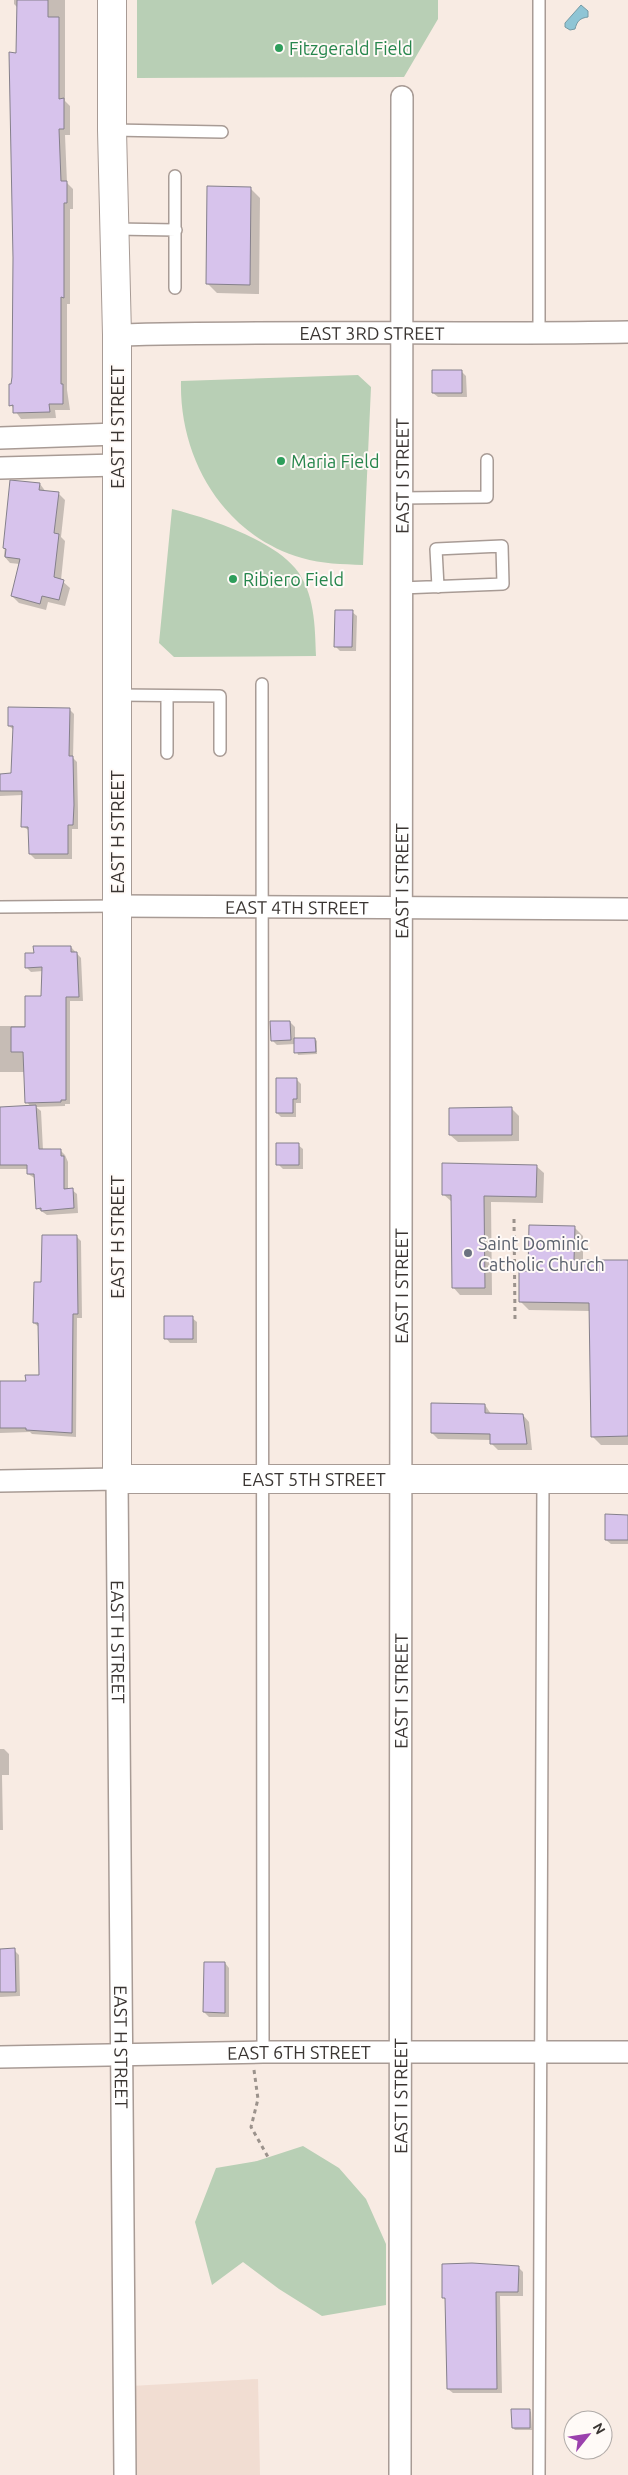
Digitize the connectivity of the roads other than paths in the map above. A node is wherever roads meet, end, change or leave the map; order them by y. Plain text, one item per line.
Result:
1 (112, 0) edge
2 (539, 0) edge
3 (402, 97) dead end
4 (112, 130) junction
5 (222, 132) dead end
6 (176, 176) dead end
7 (114, 229) junction
8 (176, 230) junction
9 (175, 288) dead end
10 (628, 332) edge
11 (401, 334) junction
12 (539, 334) junction
13 (117, 335) junction
14 (117, 434) junction
15 (0, 438) edge
16 (487, 460) dead end
17 (117, 466) junction
18 (0, 468) edge
19 (401, 498) junction
20 (438, 587) junction
21 (401, 588) junction
22 (262, 684) dead end
23 (118, 695) junction
24 (167, 696) junction
25 (220, 750) dead end
26 (167, 753) dead end
27 (117, 906) junction
28 (0, 907) edge
29 (262, 907) junction
30 (403, 908) junction
31 (628, 909) edge
32 (117, 1479) junction
33 (262, 1479) junction
34 (401, 1479) junction
35 (543, 1479) junction
36 (628, 1479) edge
37 (0, 1481) edge
38 (257, 2052) junction
39 (628, 2052) edge
40 (402, 2053) junction
41 (541, 2053) junction
42 (121, 2055) junction
43 (0, 2057) edge
44 (125, 2475) edge
45 (400, 2475) edge
46 (539, 2475) edge

1 - 4 street, EAST H STREET
2 - 12 lane
3 - 11 street, EAST I STREET
4 - 5 lane
4 - 7 street, EAST H STREET
6 - 8 lane
7 - 8 lane
7 - 13 street, EAST H STREET
8 - 9 lane
10 - 12 street, EAST 3RD STREET
11 - 12 street, EAST 3RD STREET
11 - 13 street, EAST 3RD STREET
11 - 19 street, EAST I STREET
13 - 14 street, EAST H STREET
14 - 15 street
14 - 17 street, EAST H STREET
16 - 19 lane
17 - 18 street
17 - 23 street, EAST H STREET
19 - 21 street, EAST I STREET
20 - 20 lane
20 - 21 lane
21 - 30 street, EAST I STREET
22 - 29 lane
23 - 24 lane
23 - 27 street, EAST H STREET
24 - 25 lane
24 - 26 lane
27 - 28 lane
27 - 29 street, EAST 4TH STREET
27 - 32 street, EAST H STREET
29 - 30 street, EAST 4TH STREET
29 - 33 lane
30 - 31 street, EAST 4TH STREET
30 - 34 street, EAST I STREET
32 - 33 street, EAST 5TH STREET
32 - 37 street, EAST 5TH STREET
32 - 42 street, EAST H STREET
33 - 34 street, EAST 5TH STREET
33 - 38 lane
34 - 35 street, EAST 5TH STREET
34 - 40 street, EAST I STREET
35 - 36 street, EAST 5TH STREET
35 - 41 lane
38 - 40 street, EAST 6TH STREET
38 - 42 street, EAST 6TH STREET
39 - 41 street, EAST 6TH STREET
40 - 41 street, EAST 6TH STREET
40 - 45 street, EAST I STREET
41 - 46 lane
42 - 43 street, EAST 6TH STREET
42 - 44 street, EAST H STREET

